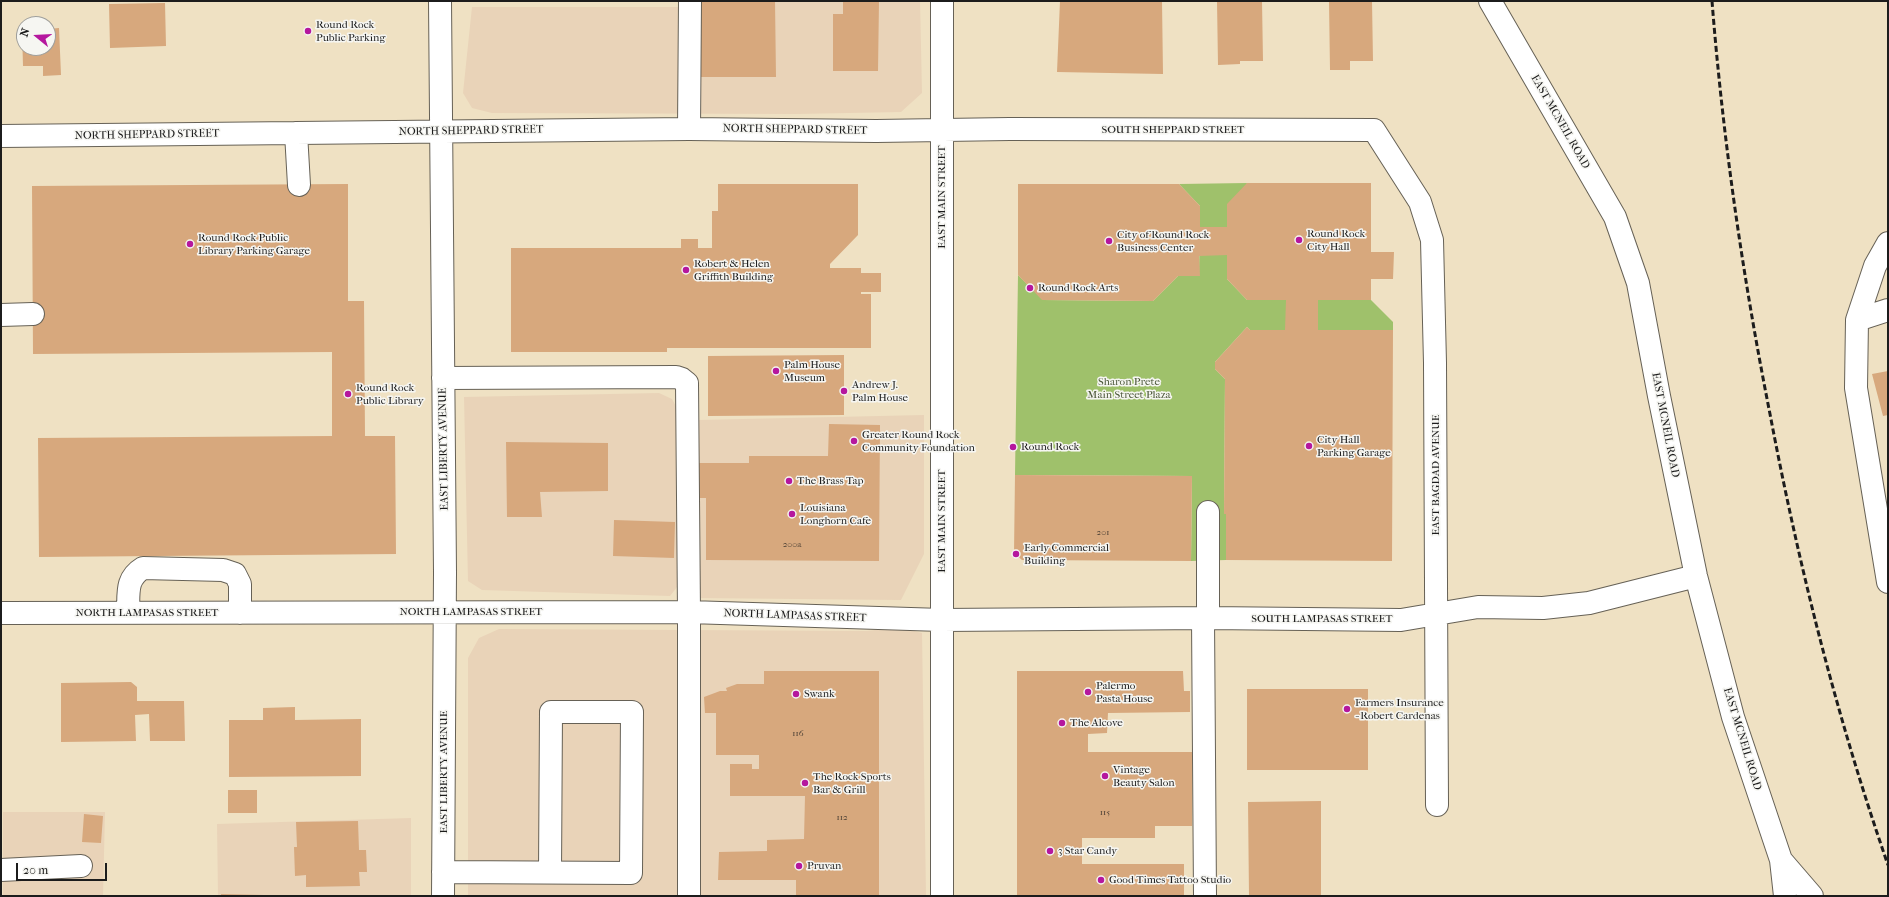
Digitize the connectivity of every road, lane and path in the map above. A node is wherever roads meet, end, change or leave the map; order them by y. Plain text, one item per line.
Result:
1 (440, 1) edge
2 (690, 1) edge
3 (942, 1) edge
4 (1493, 6) edge
5 (689, 129) junction
6 (942, 130) junction
7 (440, 132) junction
8 (296, 133) junction
9 (1, 136) edge
10 (1391, 156) joint
11 (299, 185) dead end
12 (1888, 243) edge
13 (1888, 310) edge
14 (33, 314) dead end
15 (1, 315) edge
16 (1857, 320) junction
17 (443, 378) junction
18 (1208, 512) dead end
19 (1696, 576) junction
20 (1888, 582) edge
21 (689, 612) junction
22 (1, 613) edge
23 (128, 613) junction
24 (240, 613) junction
25 (445, 613) junction
26 (1436, 615) junction
27 (1206, 618) junction
28 (942, 620) junction
29 (1437, 805) dead end
30 (1781, 860) junction
31 (81, 866) dead end
32 (1, 870) edge
33 (443, 872) junction
34 (550, 872) junction
35 (443, 896) edge
36 (689, 896) edge
37 (942, 896) edge
38 (1205, 896) edge
39 (1785, 896) edge
40 (1812, 896) edge

1 - 7 street, EAST LIBERTY AVENUE
2 - 5 street
3 - 6 street, EAST MAIN STREET
4 - 19 street, EAST MCNEIL ROAD
5 - 6 street, NORTH SHEPPARD STREET
5 - 7 street, NORTH SHEPPARD STREET
6 - 10 street, SOUTH SHEPPARD STREET
6 - 28 street, EAST MAIN STREET
7 - 8 street, NORTH SHEPPARD STREET
7 - 17 street, EAST LIBERTY AVENUE
8 - 9 street, NORTH SHEPPARD STREET
8 - 11 street
10 - 26 street, EAST BAGDAD AVENUE
12 - 16 street
13 - 16 street
14 - 15 street
16 - 20 street
17 - 21 street
17 - 25 street, EAST LIBERTY AVENUE
18 - 27 street
19 - 26 street, SOUTH LAMPASAS STREET
19 - 30 street, EAST MCNEIL ROAD
21 - 25 street, NORTH LAMPASAS STREET
21 - 28 street, NORTH LAMPASAS STREET
21 - 36 street
22 - 23 street, NORTH LAMPASAS STREET
23 - 24 street, NORTH LAMPASAS STREET
23 - 24 street
24 - 25 street, NORTH LAMPASAS STREET
25 - 33 street, EAST LIBERTY AVENUE
26 - 27 street, SOUTH LAMPASAS STREET
26 - 29 street, EAST BAGDAD AVENUE
27 - 28 street, SOUTH LAMPASAS STREET
27 - 38 street
28 - 37 street, EAST MAIN STREET
30 - 39 street, EAST MCNEIL ROAD
30 - 40 street, EAST MCNEIL ROAD
31 - 32 street
33 - 34 street
33 - 35 street, EAST LIBERTY AVENUE
34 - 34 street

